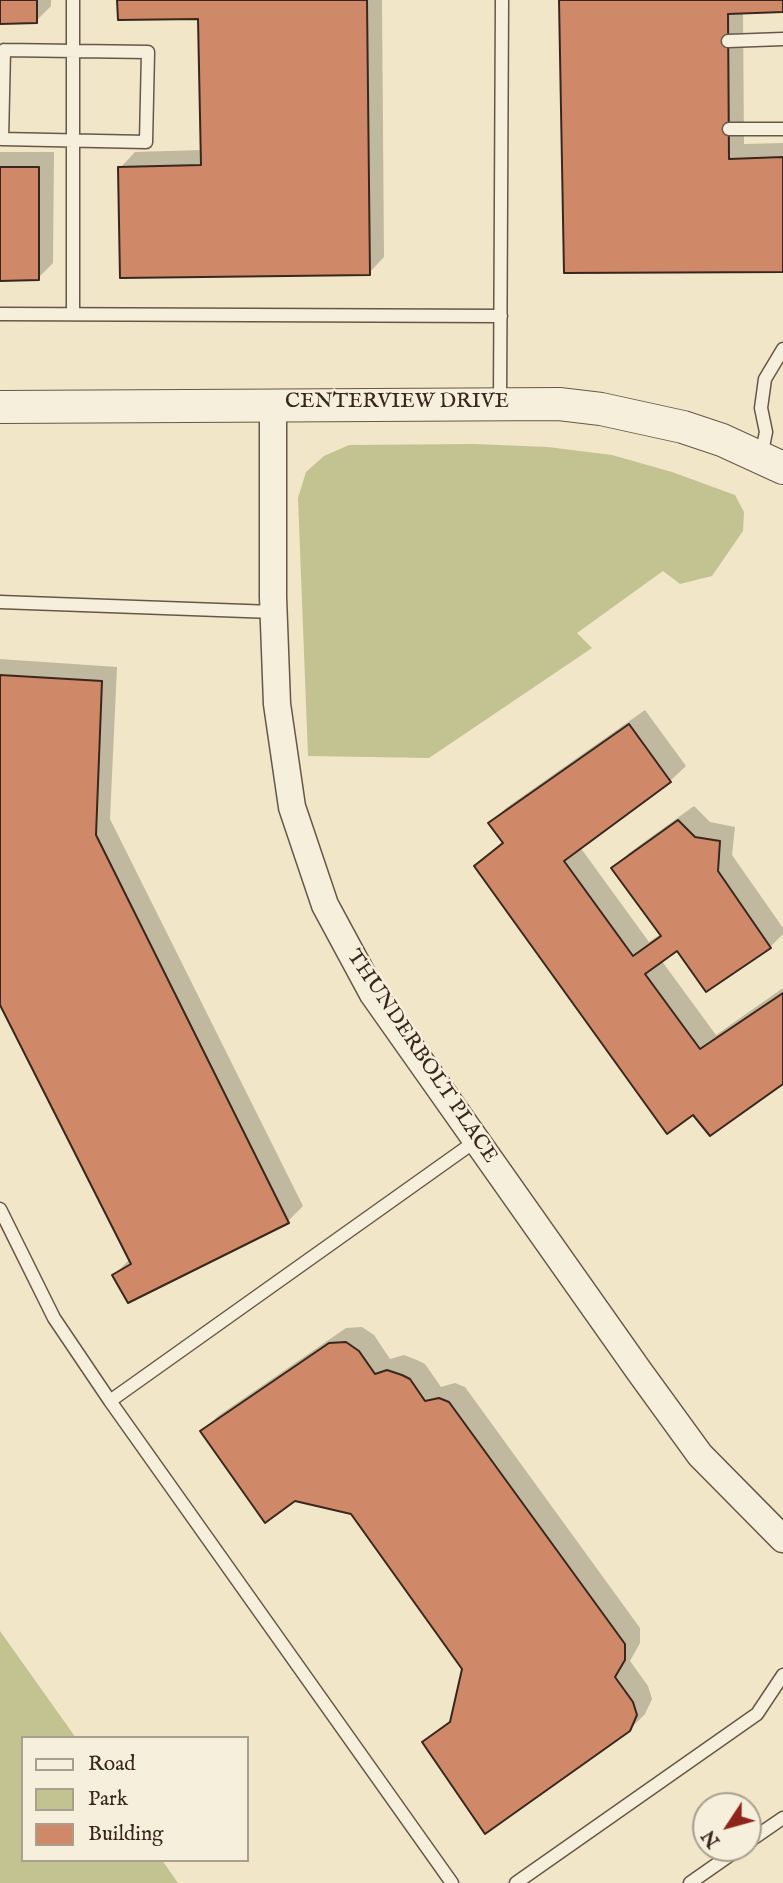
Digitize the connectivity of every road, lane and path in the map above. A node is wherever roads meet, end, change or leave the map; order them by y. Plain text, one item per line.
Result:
1 (73, 0) edge
2 (502, 0) edge
3 (783, 39) edge
4 (728, 41) dead end
5 (73, 51) junction
6 (783, 128) edge
7 (729, 129) dead end
8 (73, 141) junction
9 (73, 313) junction
10 (0, 314) edge
11 (501, 316) junction
12 (783, 349) edge
13 (500, 402) junction
14 (273, 404) junction
15 (0, 407) edge
16 (772, 462) edge
17 (0, 602) edge
18 (274, 612) junction
19 (477, 1140) junction
20 (0, 1209) edge
21 (110, 1401) junction
22 (783, 1539) edge
23 (783, 1675) edge
24 (783, 1818) edge
25 (762, 1832) edge
26 (720, 1862) edge
27 (452, 1883) edge
28 (516, 1883) edge
29 (690, 1883) edge

1 - 5 lane
2 - 11 lane
3 - 4 lane
5 - 8 lane
5 - 8 lane
5 - 8 lane
6 - 7 lane
8 - 9 lane
9 - 10 lane
9 - 11 lane
11 - 13 lane
12 - 16 lane
13 - 14 street, CENTERVIEW DRIVE
13 - 16 street, CENTERVIEW DRIVE
14 - 15 street, CENTERVIEW DRIVE
14 - 18 street, THUNDERBOLT PLACE
17 - 18 lane
18 - 19 street, THUNDERBOLT PLACE
19 - 21 lane
19 - 22 street, THUNDERBOLT PLACE
20 - 21 lane
21 - 27 lane
23 - 28 lane
24 - 25 lane
26 - 29 lane

